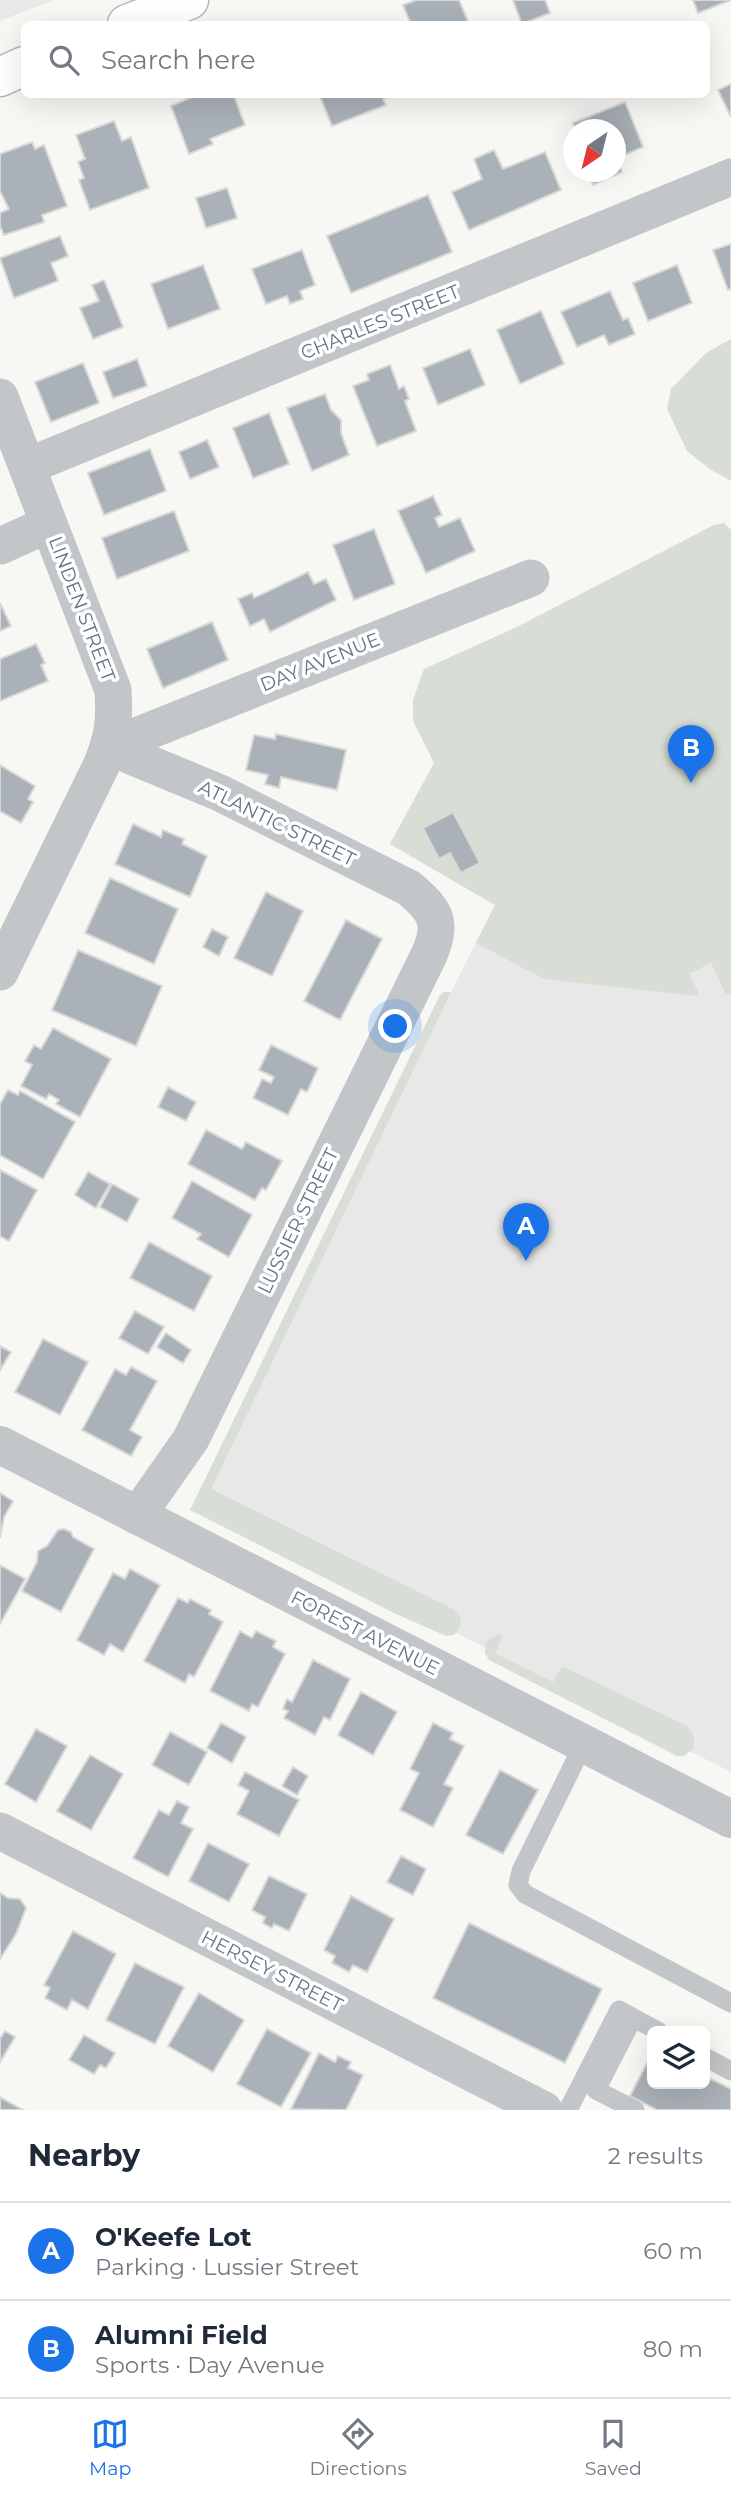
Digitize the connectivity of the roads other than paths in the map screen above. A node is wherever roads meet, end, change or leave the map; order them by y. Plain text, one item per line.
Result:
1 (189, 0) edge
2 (135, 21) edge
3 (21, 67) edge
4 (0, 76) edge
5 (731, 177) edge
6 (0, 397) edge
7 (28, 466) junction
8 (49, 524) junction
9 (0, 545) edge
10 (531, 578) dead end
11 (109, 747) junction
12 (435, 916) joint
13 (0, 972) edge
14 (0, 1445) edge
15 (137, 1516) junction
16 (583, 1743) junction
17 (731, 1819) edge
18 (0, 1831) edge
19 (731, 2003) edge
20 (633, 2018) junction
21 (648, 2026) edge
22 (710, 2060) edge
23 (731, 2071) edge
24 (544, 2110) edge
25 (568, 2110) edge
26 (635, 2110) edge

1 - 2 highway
3 - 4 highway
5 - 7 street, CHARLES STREET
6 - 7 street, LINDEN STREET
7 - 8 street, LINDEN STREET
8 - 9 street
8 - 11 street, LINDEN STREET
10 - 11 street, DAY AVENUE
11 - 12 street, ATLANTIC STREET
11 - 13 street, LINDEN STREET
12 - 15 street, LUSSIER STREET
14 - 15 street, FOREST AVENUE
15 - 16 street, FOREST AVENUE
16 - 17 street, FOREST AVENUE
16 - 19 lane
18 - 24 street, HERSEY STREET
20 - 21 lane
20 - 25 lane
20 - 26 lane
22 - 23 lane

